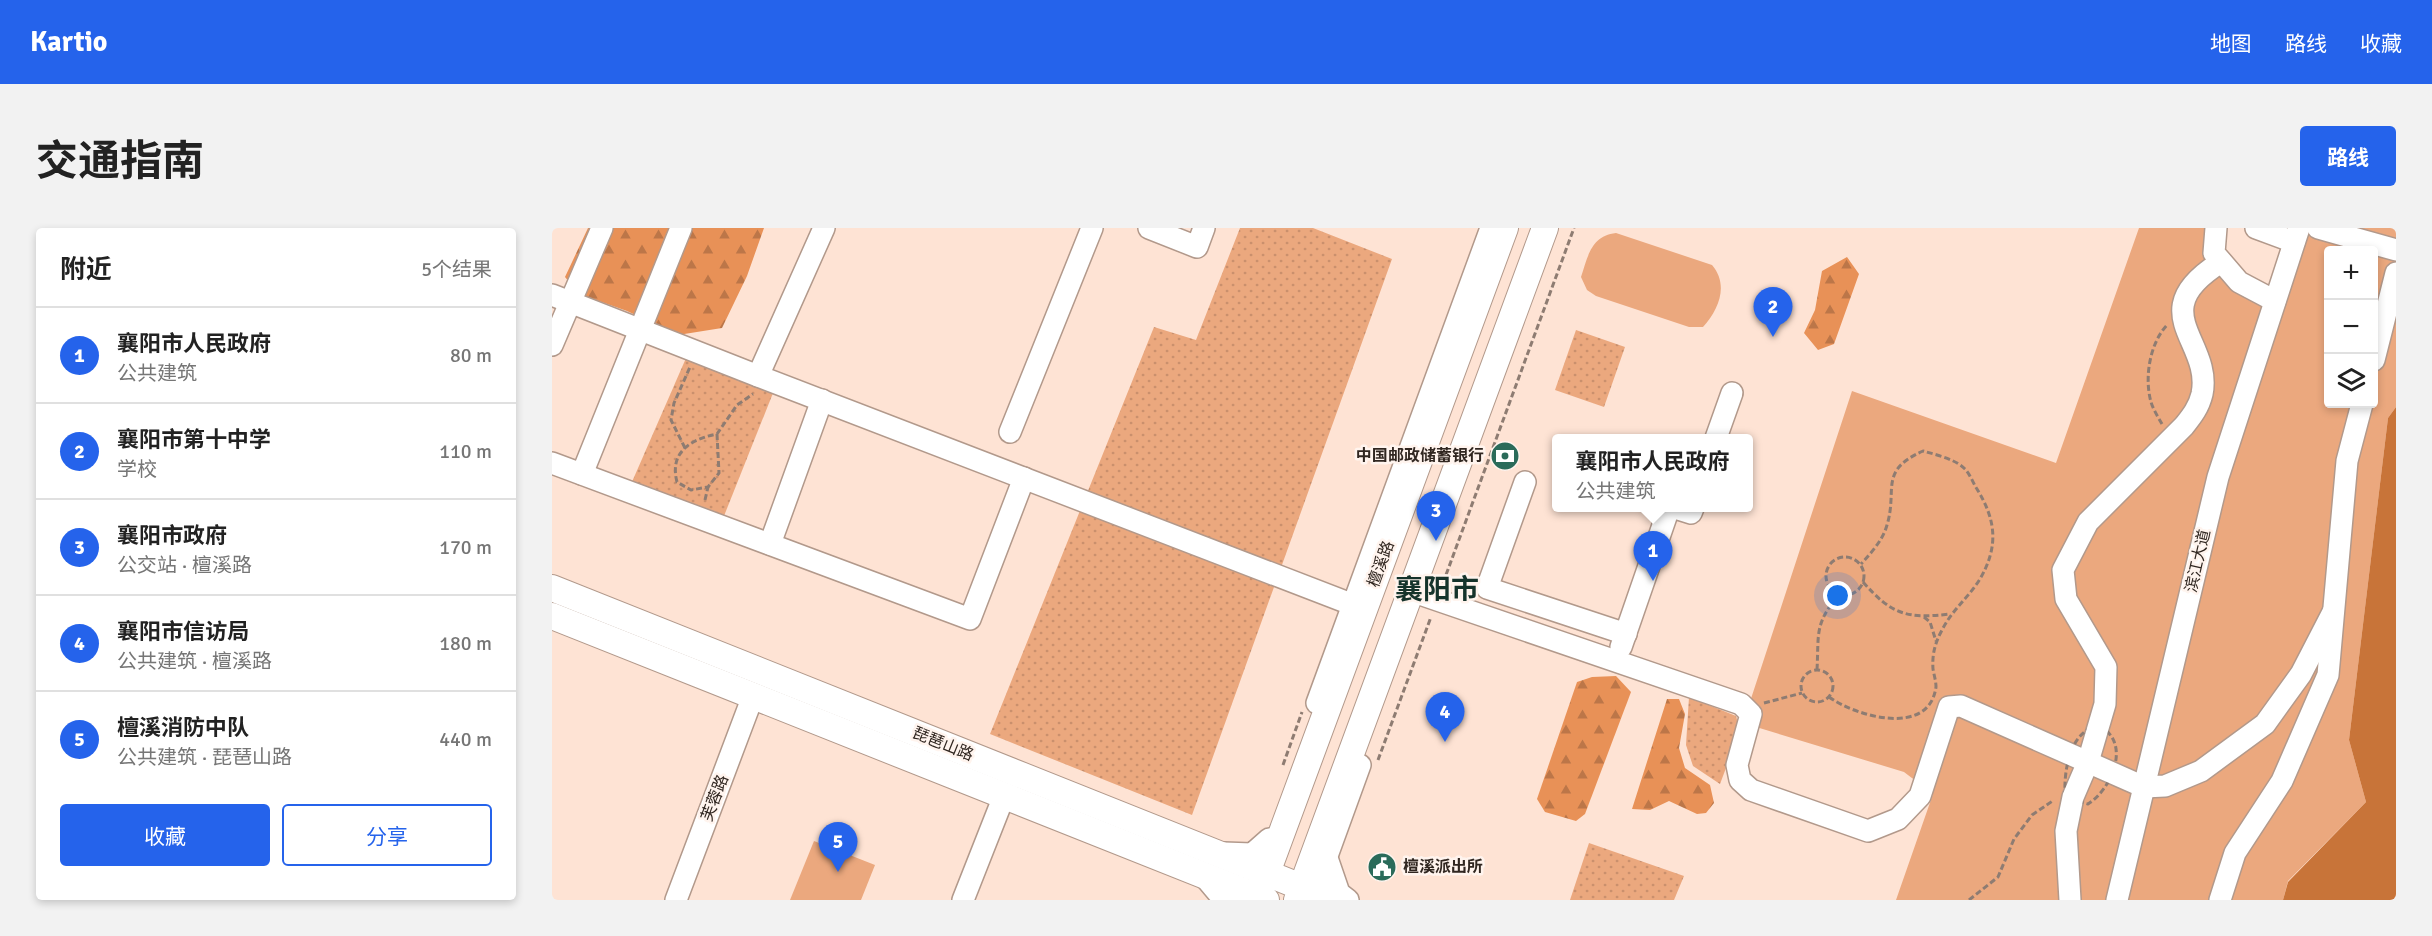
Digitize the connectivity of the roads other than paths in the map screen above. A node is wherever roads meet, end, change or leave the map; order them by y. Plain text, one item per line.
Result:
1 (602, 228) edge
2 (681, 228) edge
3 (824, 228) edge
4 (1092, 228) edge
5 (1149, 228) edge
6 (1204, 228) edge
7 (1491, 228) edge
8 (1505, 228) edge
9 (1545, 228) edge
10 (1557, 228) edge
11 (2216, 228) edge
12 (2256, 228) edge
13 (2318, 228) edge
14 (2297, 235) edge
15 (2348, 238) edge
16 (2396, 250) edge
17 (2221, 262) junction
18 (2396, 273) edge
19 (561, 299) edge
20 (2275, 301) junction
21 (641, 330) junction
22 (2378, 338) edge
23 (552, 345) edge
24 (765, 378) junction
25 (1732, 393) dead end
26 (822, 400) junction
27 (2361, 408) edge
28 (1010, 432) dead end
29 (1717, 434) edge
30 (552, 463) edge
31 (582, 474) junction
32 (1024, 478) junction
33 (1525, 483) dead end
34 (1667, 512) edge
35 (770, 544) junction
36 (552, 588) edge
37 (1423, 595) junction
38 (1358, 606) junction
39 (2333, 612) junction
40 (552, 616) edge
41 (1626, 634) junction
42 (1616, 662) junction
43 (753, 696) junction
44 (2088, 762) junction
45 (2144, 787) junction
46 (1004, 796) junction
47 (1269, 839) junction
48 (1215, 852) junction
49 (1327, 858) junction
50 (1262, 871) junction
51 (1202, 875) junction
52 (1312, 896) edge
53 (1255, 898) edge
54 (676, 900) edge
55 (963, 900) edge
56 (1224, 900) edge
57 (1348, 900) edge
58 (2070, 900) edge
59 (2117, 900) edge
60 (2220, 900) edge

1 - 19 street
2 - 21 street
3 - 24 street
4 - 28 street
5 - 6 street
7 - 38 street
8 - 38 main road, 檀溪路
9 - 37 main road
10 - 37 street
11 - 17 street
12 - 14 street
13 - 15 street
14 - 20 street, 滨江大道
15 - 16 street
17 - 20 street
17 - 44 street
18 - 22 street
19 - 21 street
19 - 23 street
20 - 45 street, 滨江大道
21 - 24 street
21 - 31 street
24 - 26 street
25 - 29 street
26 - 32 street
26 - 35 street
27 - 39 street
30 - 31 street
31 - 35 street
32 - 35 street
32 - 38 street
33 - 41 street
34 - 41 street
36 - 48 main road, 琵琶山路
37 - 42 street
37 - 49 street
37 - 52 main road
38 - 47 street
38 - 50 main road, 檀溪路
39 - 45 street
39 - 60 street
40 - 43 main road, 琵琶山路
41 - 42 street
42 - 44 street
43 - 46 main road, 琵琶山路
43 - 54 street, 芙蓉路
44 - 45 street
44 - 58 street
45 - 59 street, 滨江大道
46 - 51 main road, 琵琶山路
46 - 55 street
47 - 48 street
47 - 50 street
48 - 50 main road, 琵琶山路
49 - 52 street
49 - 57 street
50 - 52 main road, 琵琶山路
50 - 53 main road, 檀溪路
51 - 53 main road, 琵琶山路
51 - 56 street

